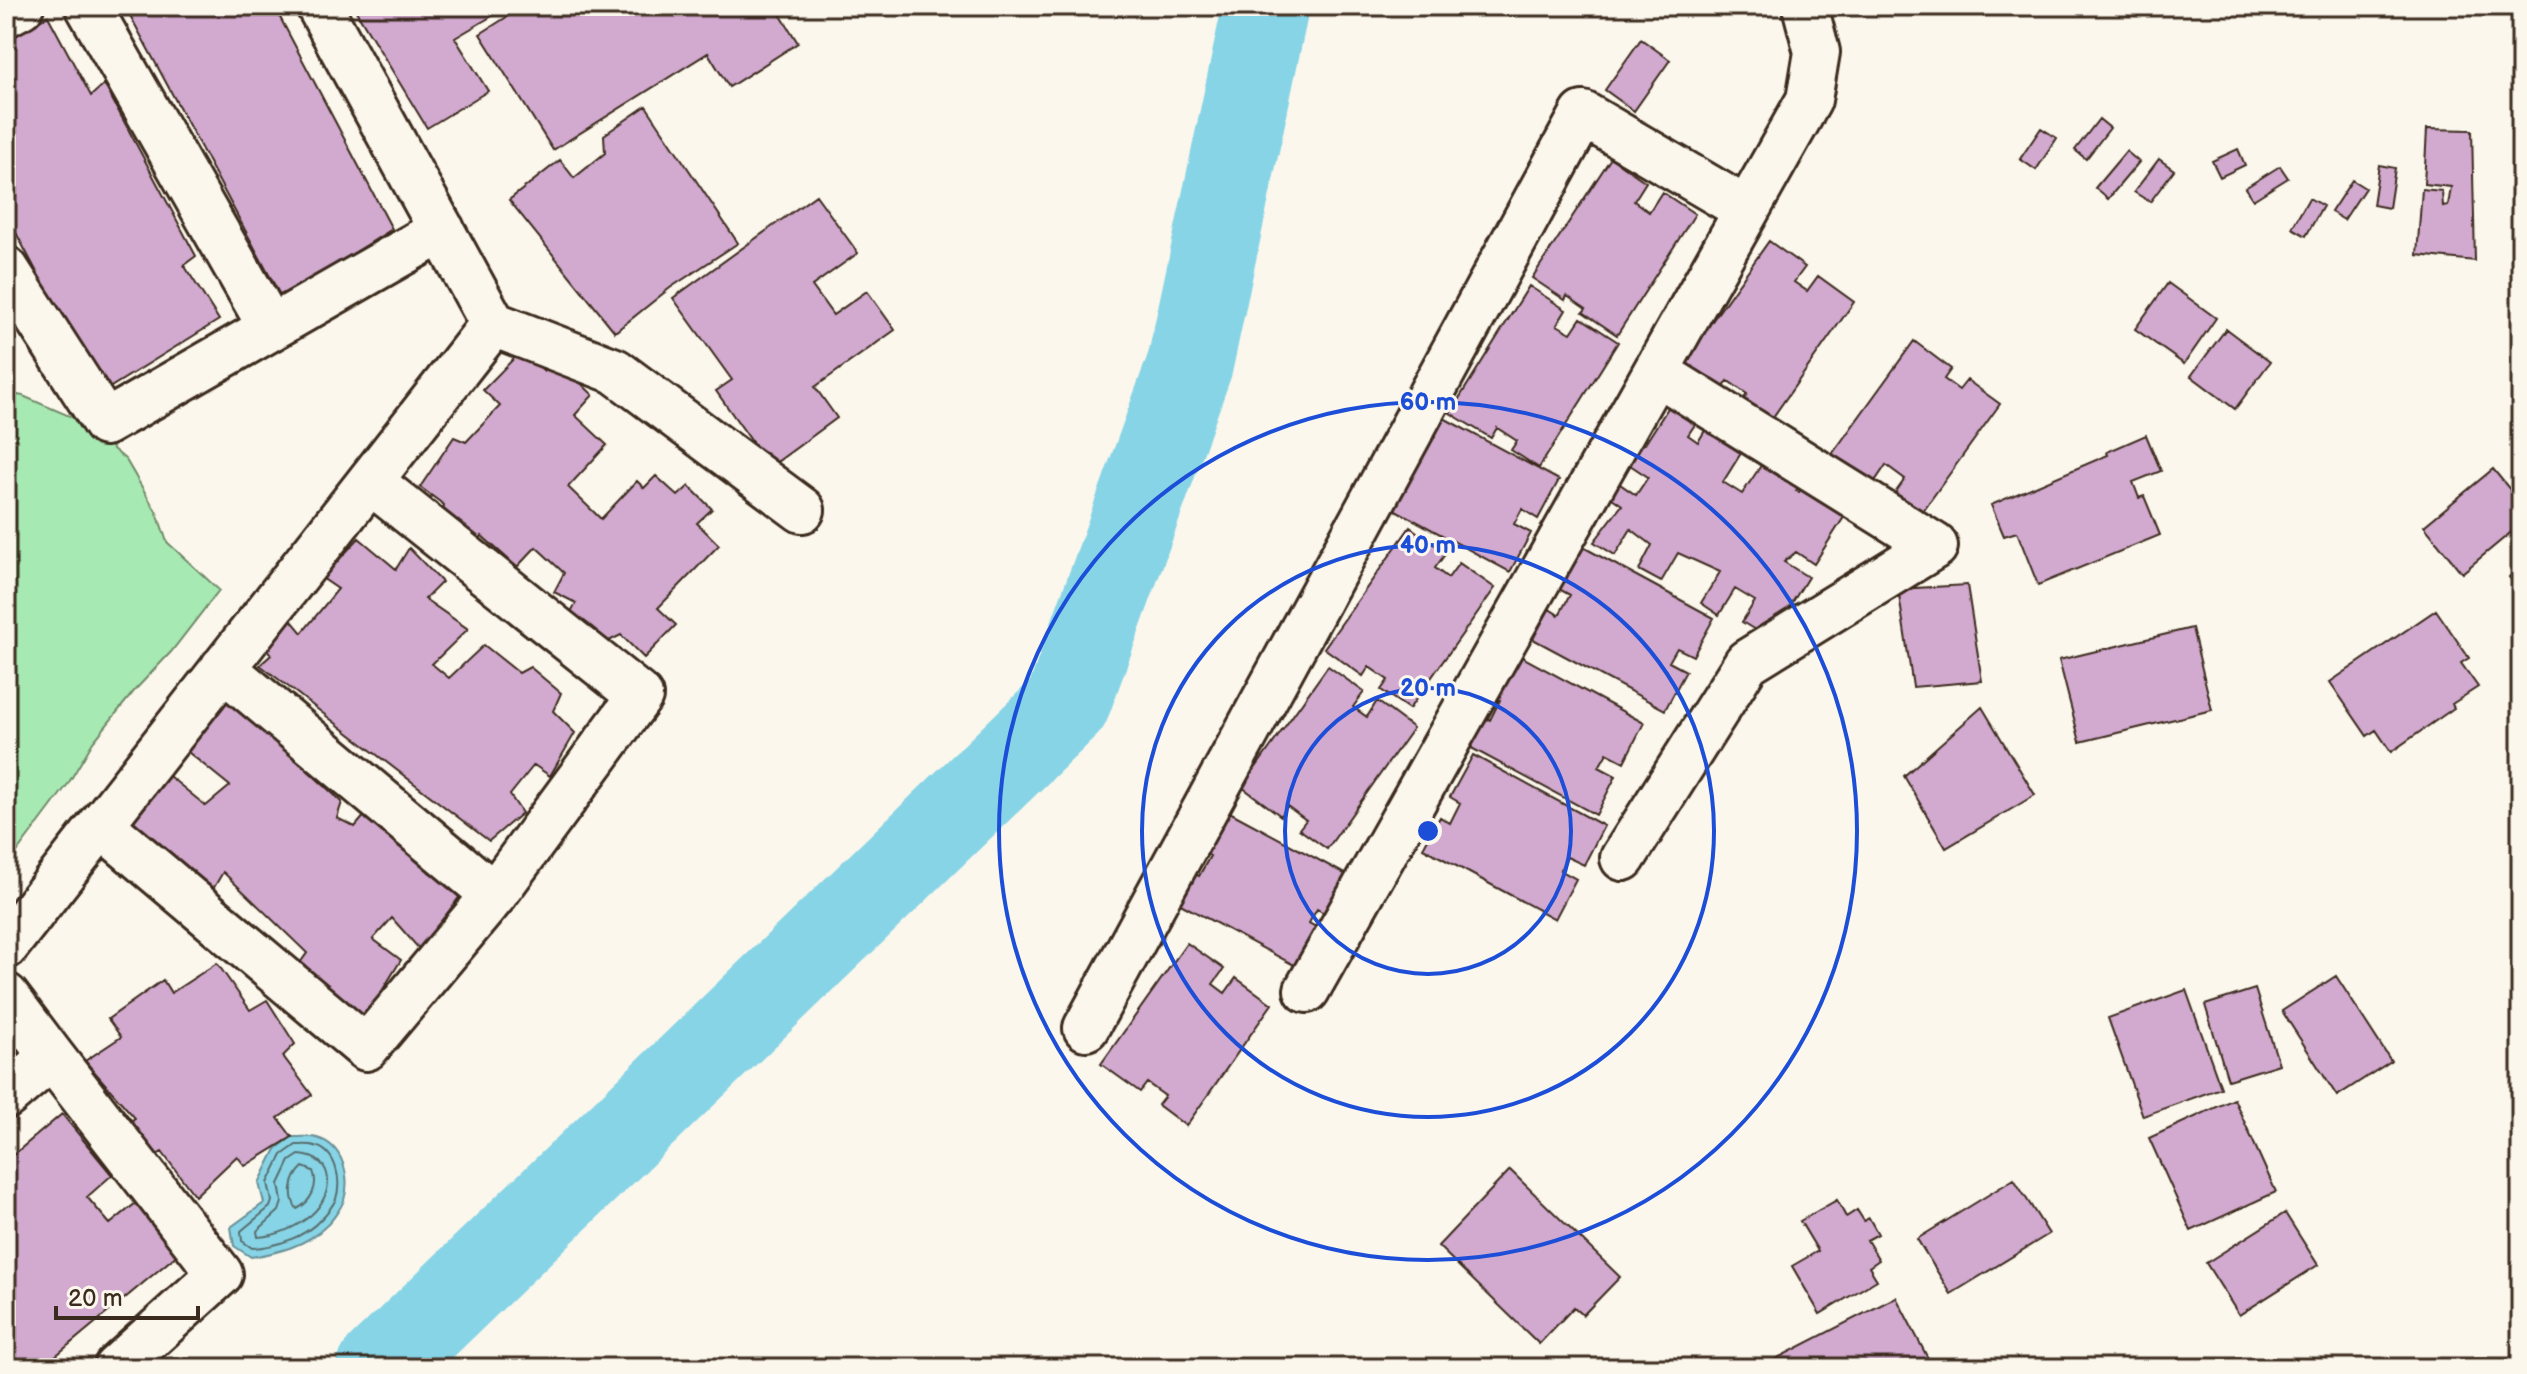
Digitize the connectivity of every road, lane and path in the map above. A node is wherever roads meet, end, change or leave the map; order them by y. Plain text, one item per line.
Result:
1 (21, 6) edge
2 (88, 6) edge
3 (319, 6) edge
4 (1805, 6) edge
5 (6, 14) edge
6 (1747, 210) junction
7 (442, 230) junction
8 (6, 269) edge
9 (493, 324) junction
10 (271, 328) junction
11 (1656, 372) junction
12 (370, 481) junction
13 (802, 510) dead end
14 (223, 668) junction
15 (101, 825) junction
16 (1623, 858) dead end
17 (494, 895) junction
18 (6, 946) edge
19 (1307, 990) dead end
20 (6, 996) edge
21 (1086, 1028) dead end
22 (52, 1057) junction
23 (6, 1096) edge
24 (116, 1368) edge

1 - 5 street
2 - 10 street
3 - 7 street
4 - 6 street
6 - 11 street
6 - 21 street
7 - 9 street
7 - 10 street
8 - 10 street
9 - 12 street
9 - 13 street
11 - 16 street
11 - 19 street
12 - 14 street
12 - 17 street
14 - 15 street
14 - 17 street
15 - 17 street
15 - 18 street
20 - 22 street
22 - 23 street
22 - 24 street

